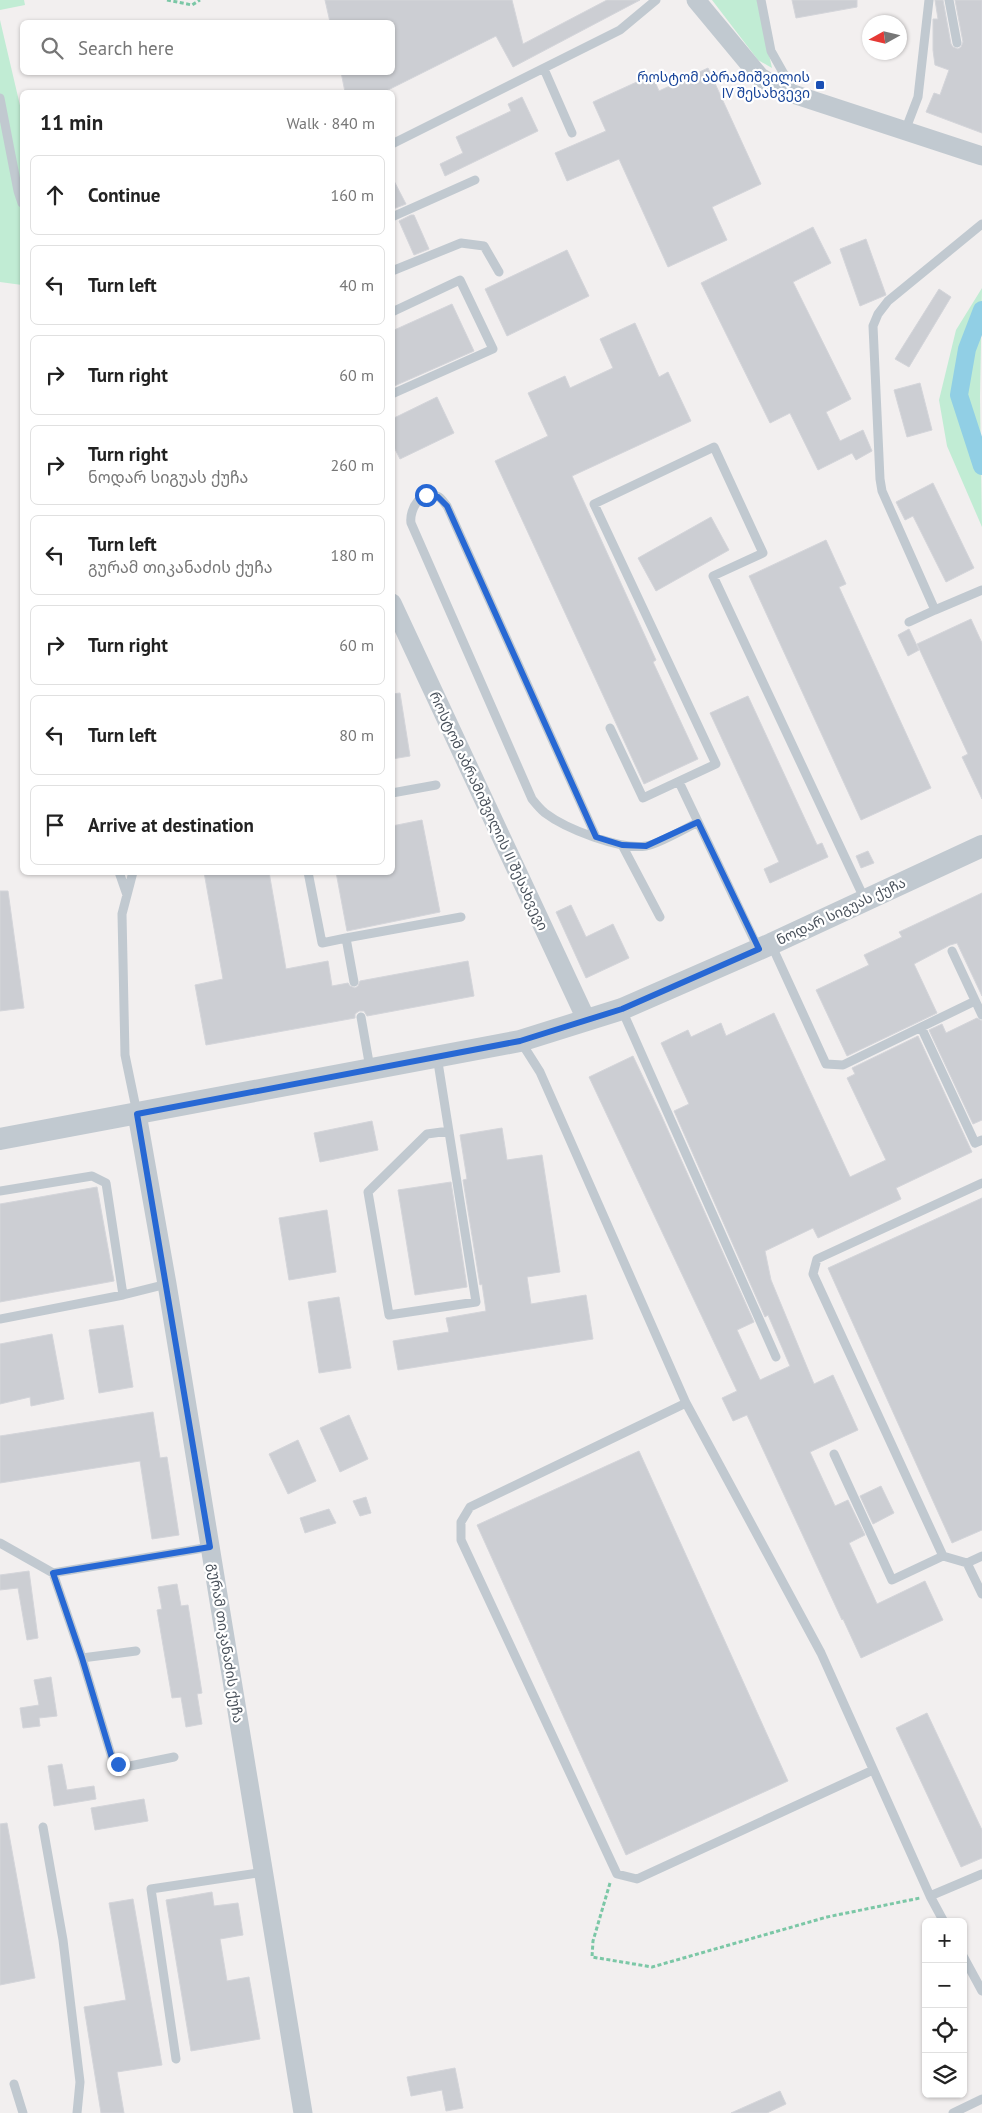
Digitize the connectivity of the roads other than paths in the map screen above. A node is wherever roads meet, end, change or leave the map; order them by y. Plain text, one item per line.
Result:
1 (656, 0) edge
2 (696, 0) edge
3 (761, 0) edge
4 (929, 0) edge
5 (949, 0) edge
6 (957, 43) dead end
7 (544, 69) junction
8 (795, 95) junction
9 (0, 98) edge
10 (905, 131) junction
11 (572, 133) dead end
12 (395, 143) edge
13 (982, 156) edge
14 (475, 180) dead end
15 (20, 197) edge
16 (395, 216) edge
17 (982, 224) edge
18 (395, 270) edge
19 (500, 272) dead end
20 (395, 311) edge
21 (395, 393) edge
22 (982, 590) edge
23 (935, 610) junction
24 (395, 615) edge
25 (909, 622) dead end
26 (399, 632) edge
27 (610, 728) dead end
28 (679, 782) junction
29 (436, 785) dead end
30 (395, 792) edge
31 (698, 822) junction
32 (596, 837) junction
33 (622, 845) junction
34 (982, 846) edge
35 (120, 875) edge
36 (133, 875) edge
37 (309, 875) edge
38 (127, 896) junction
39 (865, 900) junction
40 (461, 917) dead end
41 (660, 917) dead end
42 (346, 938) junction
43 (765, 947) junction
44 (952, 951) dead end
45 (354, 982) dead end
46 (976, 1001) junction
47 (622, 1009) junction
48 (982, 1015) edge
49 (361, 1017) dead end
50 (586, 1019) junction
51 (921, 1027) junction
52 (520, 1041) junction
53 (437, 1056) junction
54 (370, 1068) junction
55 (137, 1114) junction
56 (449, 1131) junction
57 (0, 1139) edge
58 (982, 1140) edge
59 (982, 1183) edge
60 (0, 1191) edge
61 (167, 1284) junction
62 (123, 1295) junction
63 (0, 1319) edge
64 (776, 1357) dead end
65 (686, 1403) junction
66 (834, 1454) dead end
67 (0, 1543) edge
68 (210, 1547) junction
69 (943, 1556) junction
70 (982, 1556) edge
71 (967, 1563) junction
72 (53, 1573) junction
73 (982, 1594) edge
74 (136, 1651) dead end
75 (82, 1658) junction
76 (174, 1757) dead end
77 (873, 1770) junction
78 (43, 1827) dead end
79 (264, 1872) junction
80 (982, 1874) edge
81 (930, 1896) junction
82 (942, 1918) edge
83 (967, 1963) edge
84 (982, 1991) edge
85 (176, 2059) dead end
86 (14, 2084) dead end
87 (982, 2099) edge
88 (23, 2113) edge
89 (77, 2113) edge
90 (303, 2113) edge
91 (952, 2113) edge

1 - 7 lane
2 - 8 street
3 - 8 lane
4 - 10 lane
5 - 6 lane
7 - 11 lane
7 - 12 lane
8 - 10 street
9 - 15 lane
10 - 13 street
14 - 16 lane
17 - 23 lane
18 - 19 lane
20 - 21 lane
22 - 23 lane
23 - 25 lane
24 - 26 street, როსტომ აბრამიშვილის II შესახვევი
26 - 50 street, როსტომ აბრამიშვილის II შესახვევი
27 - 28 lane
28 - 31 lane
28 - 39 lane
29 - 30 lane
31 - 33 lane
31 - 43 lane
32 - 32 lane
32 - 33 lane
33 - 41 lane
34 - 39 street, ნოდარ სიგუას ქუჩა
35 - 38 lane
36 - 38 lane
37 - 42 lane
38 - 55 lane
39 - 43 street, ნოდარ სიგუას ქუჩა
40 - 42 lane
42 - 45 lane
43 - 47 street, ნოდარ სიგუას ქუჩა
43 - 51 lane
44 - 46 lane
46 - 48 lane
46 - 51 lane
47 - 50 street, ნოდარ სიგუას ქუჩა
47 - 64 lane
49 - 54 lane
50 - 52 street, ნოდარ სიგუას ქუჩა
51 - 58 lane
52 - 53 street, ნოდარ სიგუას ქუჩა
52 - 65 lane
53 - 54 street, ნოდარ სიგუას ქუჩა
53 - 56 lane
54 - 55 street, ნოდარ სიგუას ქუჩა
55 - 57 street, ნოდარ სიგუას ქუჩა
55 - 61 street, გურამ თიკანაძის ქუჩა
56 - 56 lane
59 - 69 lane
60 - 62 lane
61 - 62 lane
61 - 68 street, გურამ თიკანაძის ქუჩა
62 - 63 lane
65 - 77 lane
65 - 77 lane
66 - 69 lane
67 - 72 lane
68 - 72 lane
68 - 79 street, გურამ თიკანაძის ქუჩა
69 - 71 lane
70 - 71 lane
71 - 73 lane
72 - 75 lane
74 - 75 lane
75 - 76 lane
77 - 81 lane
78 - 89 lane
79 - 85 lane
79 - 90 street, გურამ თიკანაძის ქუჩა
80 - 81 lane
81 - 82 lane
83 - 84 lane
86 - 88 lane
87 - 91 lane

